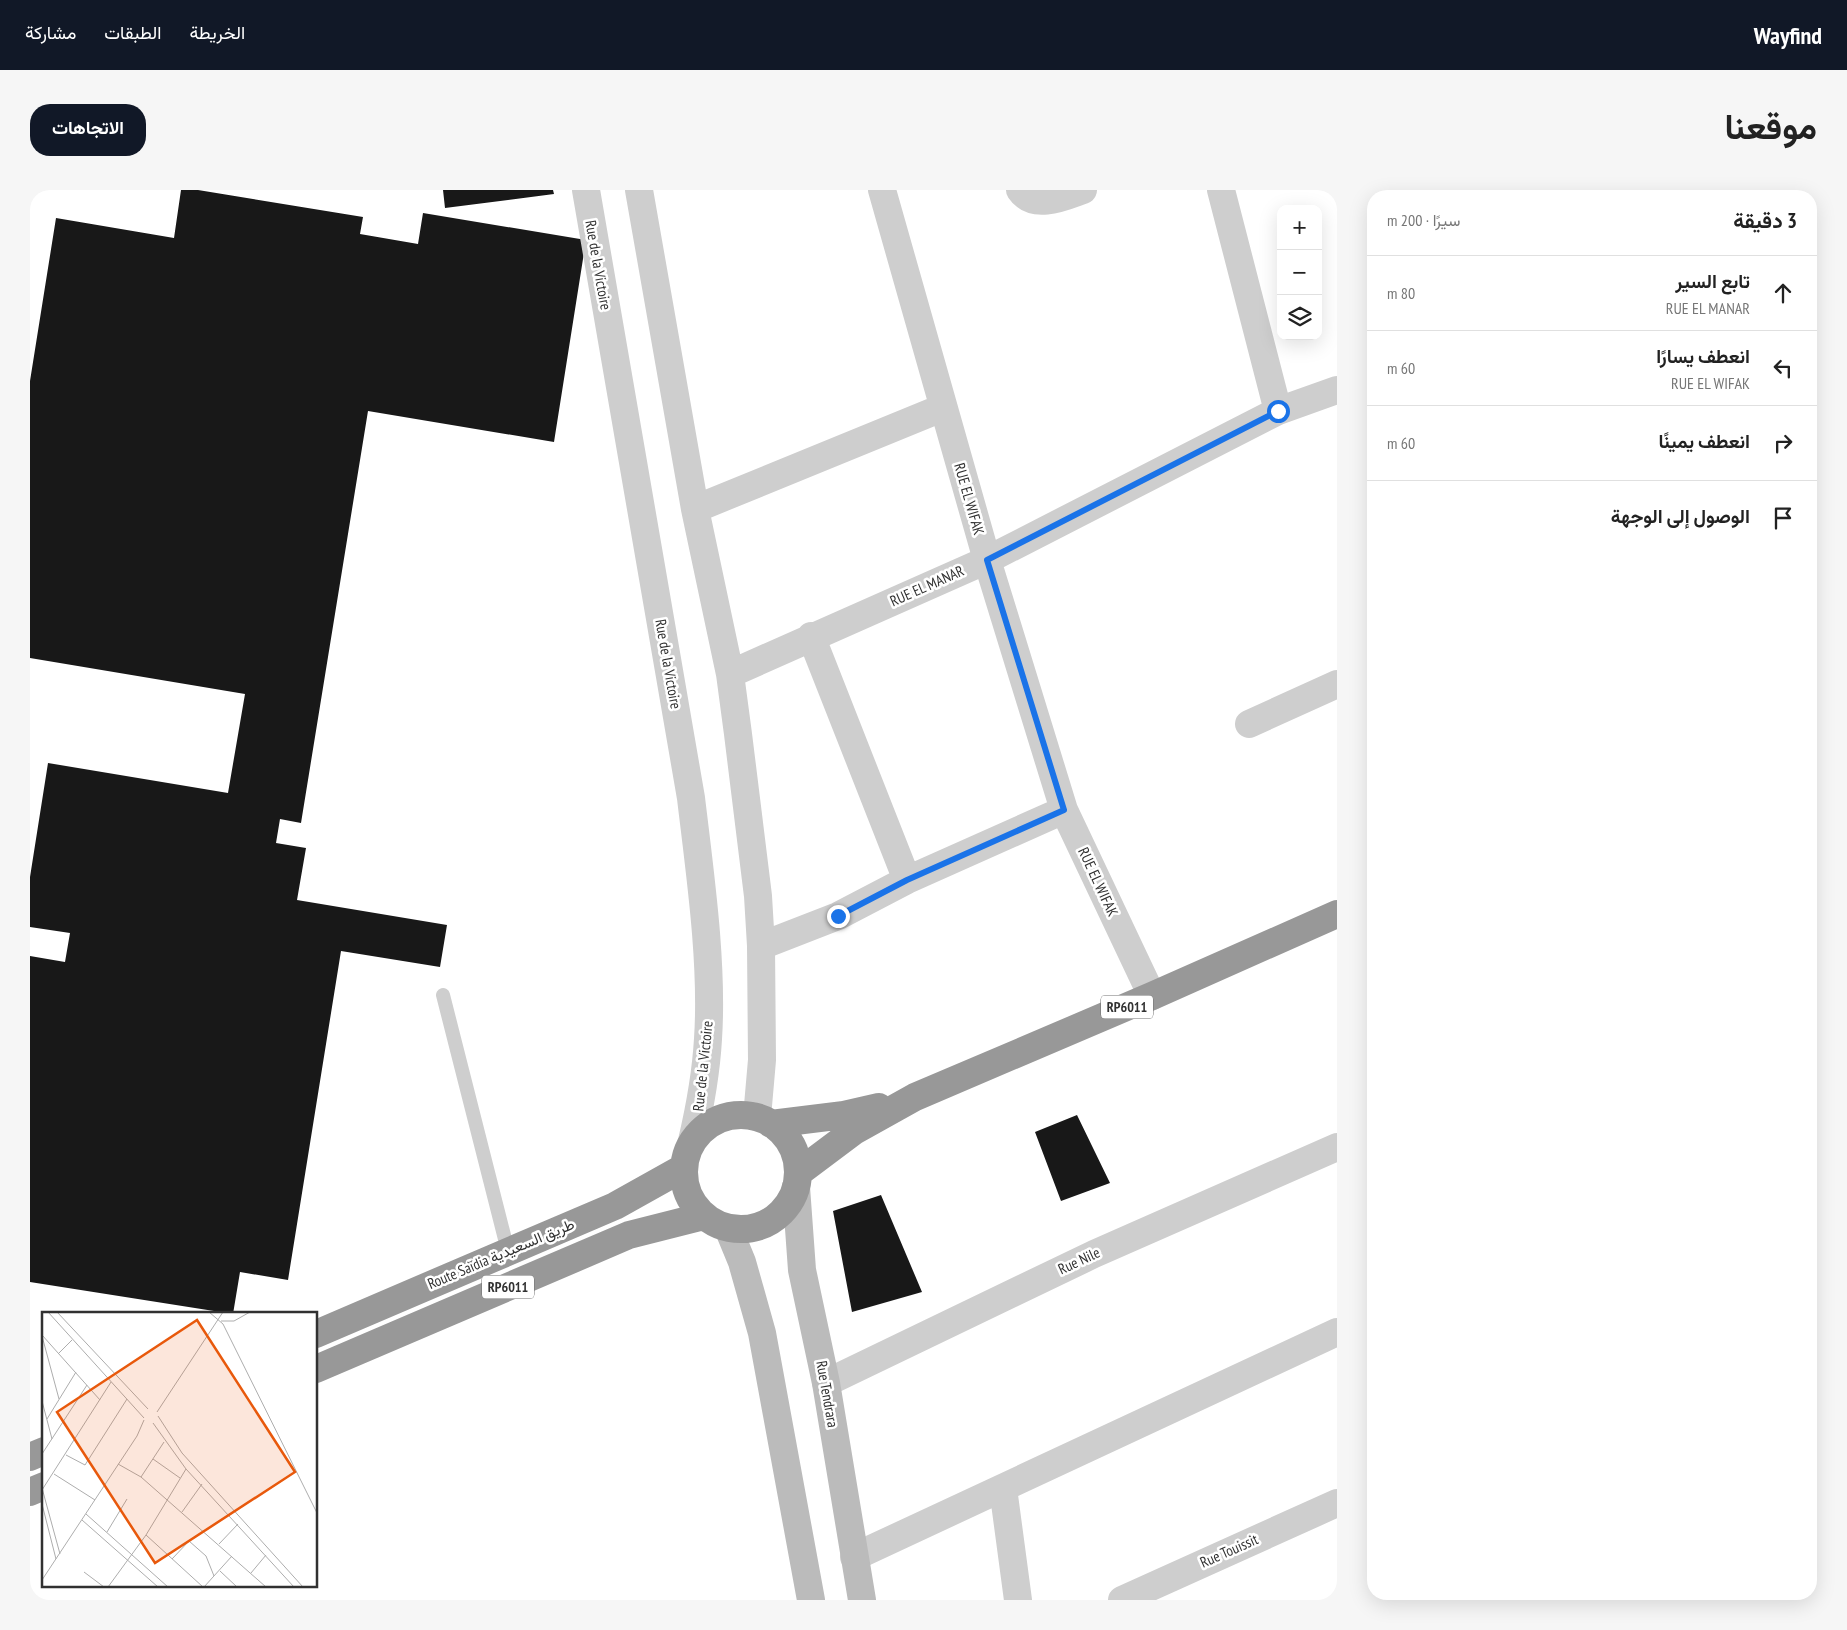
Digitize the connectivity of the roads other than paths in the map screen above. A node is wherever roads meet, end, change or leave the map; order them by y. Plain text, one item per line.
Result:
1 (586, 190) edge
2 (639, 190) edge
3 (882, 190) edge
4 (1020, 190) edge
5 (1084, 190) edge
6 (1221, 190) edge
7 (1337, 390) edge
8 (942, 408) junction
9 (1278, 411) junction
10 (695, 509) junction
11 (987, 560) junction
12 (811, 636) junction
13 (730, 674) junction
14 (1337, 684) edge
15 (1249, 724) dead end
16 (1064, 810) junction
17 (907, 880) junction
18 (1337, 914) edge
19 (761, 946) junction
20 (443, 995) dead end
21 (1152, 996) junction
22 (915, 1098) junction
23 (764, 1120) junction
24 (692, 1141) junction
25 (1337, 1147) edge
26 (683, 1168) junction
27 (797, 1180) junction
28 (716, 1222) junction
29 (508, 1252) junction
30 (517, 1283) junction
31 (1337, 1332) edge
32 (318, 1333) edge
33 (318, 1368) edge
34 (826, 1383) junction
35 (42, 1452) edge
36 (30, 1457) edge
37 (42, 1487) edge
38 (1004, 1488) junction
39 (30, 1492) edge
40 (1337, 1503) edge
41 (854, 1557) junction
42 (811, 1600) edge
43 (862, 1600) edge
44 (1018, 1600) edge
45 (1122, 1600) edge

1 - 24 street, Rue de la Victoire
2 - 10 street
3 - 8 street, RUE EL WIFAK
4 - 5 street
6 - 9 street
7 - 9 street, RUE EL MANAR
8 - 10 street
8 - 11 street, RUE EL WIFAK
9 - 11 street, RUE EL MANAR
10 - 13 street
11 - 12 street, RUE EL MANAR
11 - 16 street, RUE EL WIFAK
12 - 13 street, RUE EL MANAR
12 - 17 street
13 - 19 street
14 - 15 street
16 - 17 street
16 - 21 street, RUE EL WIFAK
17 - 19 street
18 - 21 highway, RP6011
19 - 23 street
20 - 29 lane
21 - 22 highway, RP6011
22 - 23 highway, RP6011
22 - 27 highway, RP6011
23 - 24 highway, RP6011
23 - 27 highway
24 - 26 highway, RP6011
25 - 34 street, Rue Nile
26 - 28 highway, RP6011
26 - 29 highway, Route Saïdia طريق السعيدية / RP6011
27 - 28 highway, RP6011
27 - 34 street, Rue Tendrara
28 - 30 highway, RP6011
28 - 42 street
29 - 30 highway
29 - 32 highway, Route Saïdia طريق السعيدية / RP6011
30 - 33 highway, RP6011
31 - 38 street
34 - 41 street, Rue Tendrara
35 - 36 highway
37 - 39 highway
38 - 41 street
38 - 44 street
40 - 45 street, Rue Touissit
41 - 43 street, Rue Tendrara

